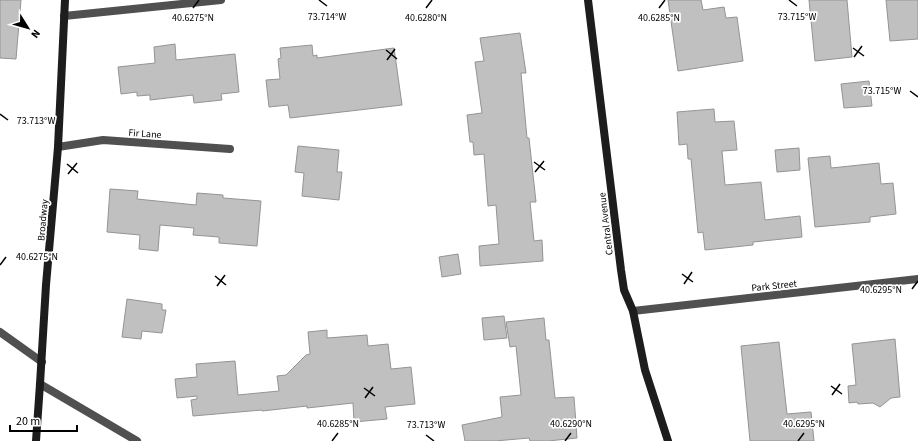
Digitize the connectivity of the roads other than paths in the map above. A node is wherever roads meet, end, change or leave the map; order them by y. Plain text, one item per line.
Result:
1 (65, 0) edge
2 (221, 0) edge
3 (588, 0) edge
4 (64, 16) junction
5 (58, 147) junction
6 (230, 149) dead end
7 (918, 279) edge
8 (633, 311) junction
9 (0, 332) edge
10 (42, 362) junction
11 (40, 384) junction
12 (36, 441) edge
13 (137, 441) edge
14 (668, 441) edge

1 - 4 main road, Broadway
2 - 4 street
3 - 8 main road, Central Avenue
4 - 5 main road, Broadway
5 - 6 street, Fir Lane
5 - 10 main road, Broadway
7 - 8 street, Park Street
8 - 14 main road, Central Avenue
9 - 10 street
10 - 11 main road, Broadway
11 - 12 main road, Broadway
11 - 13 street

